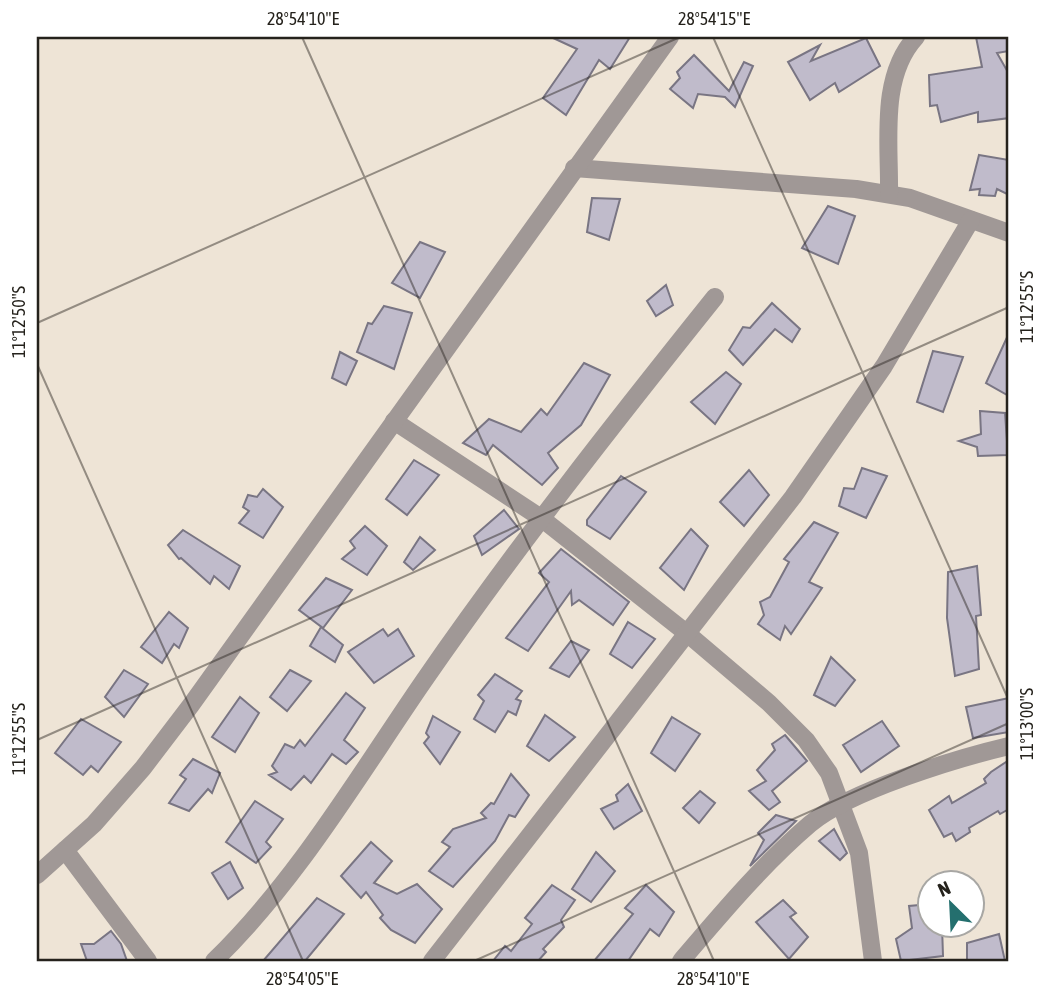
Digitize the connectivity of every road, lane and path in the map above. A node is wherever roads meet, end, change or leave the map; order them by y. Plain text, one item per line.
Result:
1 (670, 37) edge
2 (916, 37) edge
3 (574, 168) junction
4 (889, 194) junction
5 (971, 220) junction
6 (1009, 233) edge
7 (715, 297) dead end
8 (394, 421) junction
9 (541, 518) junction
10 (689, 635) junction
11 (1009, 746) edge
12 (842, 803) junction
13 (65, 850) junction
14 (37, 875) edge
15 (148, 961) edge
16 (214, 961) edge
17 (432, 961) edge
18 (681, 961) edge
19 (873, 961) edge

1 - 3 street
2 - 4 street
3 - 4 street
3 - 8 street
4 - 5 street
5 - 6 street
5 - 10 street
7 - 9 street
8 - 9 street
8 - 13 street
9 - 10 street
9 - 16 street
10 - 12 street
10 - 17 street
11 - 12 street
12 - 18 street
12 - 19 street
13 - 14 street
13 - 15 street

